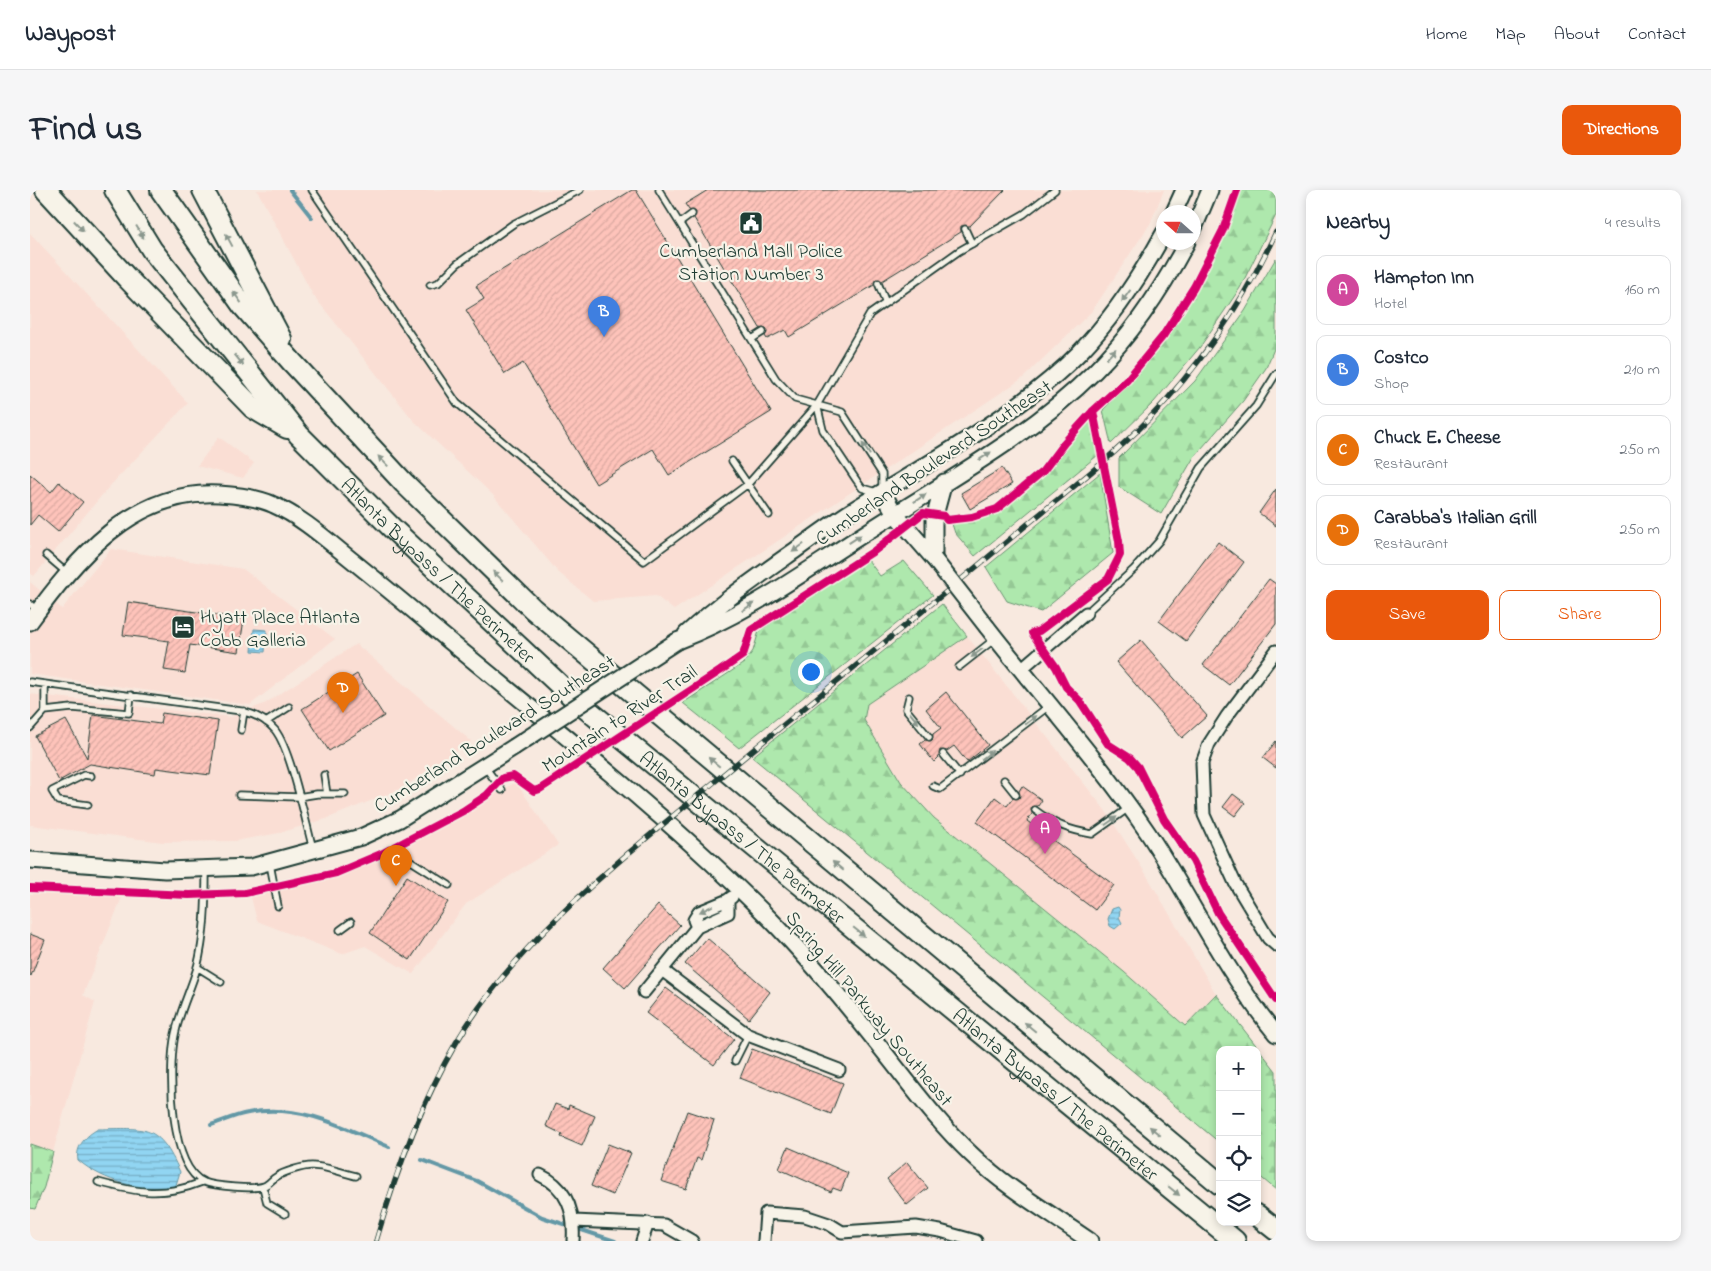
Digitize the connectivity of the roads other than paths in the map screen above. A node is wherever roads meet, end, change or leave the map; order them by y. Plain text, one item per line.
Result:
1 (46, 190) edge
2 (115, 190) edge
3 (161, 190) edge
4 (203, 190) edge
5 (312, 190) edge
6 (580, 190) edge
7 (659, 190) edge
8 (1055, 190) edge
9 (1184, 190) edge
10 (1210, 190) edge
11 (1177, 205) edge
12 (1201, 211) edge
13 (692, 214) dead end
14 (680, 223) junction
15 (965, 229) dead end
16 (972, 244) junction
17 (1156, 247) edge
18 (1182, 250) edge
19 (878, 283) dead end
20 (430, 285) dead end
21 (886, 303) junction
22 (763, 332) dead end
23 (752, 339) junction
24 (291, 361) junction
25 (1276, 374) edge
26 (817, 405) junction
27 (299, 435) junction
28 (732, 461) dead end
29 (944, 482) junction
30 (748, 484) junction
31 (882, 493) junction
32 (895, 514) junction
33 (769, 515) dead end
34 (46, 555) dead end
35 (934, 559) junction
36 (69, 575) junction
37 (33, 612) edge
38 (1086, 613) joint
39 (992, 633) junction
40 (677, 641) junction
41 (1276, 650) edge
42 (959, 667) dead end
43 (1020, 670) junction
44 (30, 682) edge
45 (45, 684) junction
46 (132, 695) junction
47 (909, 696) dead end
48 (1049, 706) junction
49 (289, 707) dead end
50 (45, 711) junction
51 (244, 712) junction
52 (266, 722) junction
53 (30, 728) edge
54 (241, 730) dead end
55 (929, 737) dead end
56 (943, 754) dead end
57 (485, 767) junction
58 (324, 775) dead end
59 (960, 775) junction
60 (91, 776) dead end
61 (1004, 780) dead end
62 (932, 786) dead end
63 (502, 790) dead end
64 (327, 794) junction
65 (345, 794) dead end
66 (239, 795) dead end
67 (1016, 795) dead end
68 (298, 797) junction
69 (88, 805) dead end
70 (1130, 807) junction
71 (1035, 810) dead end
72 (313, 851) junction
73 (30, 860) edge
74 (270, 862) junction
75 (387, 864) dead end
76 (206, 870) junction
77 (449, 885) dead end
78 (734, 895) junction
79 (278, 906) dead end
80 (351, 922) dead end
81 (340, 930) dead end
82 (1276, 945) edge
83 (197, 967) junction
84 (662, 970) junction
85 (221, 982) dead end
86 (644, 992) dead end
87 (1276, 1034) edge
88 (748, 1035) junction
89 (735, 1060) dead end
90 (839, 1070) dead end
91 (540, 1175) dead end
92 (356, 1176) dead end
93 (1216, 1181) edge
94 (98, 1182) dead end
95 (202, 1182) junction
96 (263, 1187) junction
97 (285, 1214) dead end
98 (1261, 1218) edge
99 (574, 1221) junction
100 (648, 1223) junction
101 (1276, 1230) edge
102 (573, 1241) edge
103 (642, 1241) edge
104 (692, 1241) edge
105 (764, 1241) edge
106 (976, 1241) edge
107 (1090, 1241) edge
108 (1234, 1241) edge

1 -> 27 highway
2 -> 27 highway, Atlanta Bypass / The Perimeter
24 -> 3 highway, Atlanta Bypass / The Perimeter
24 -> 4 highway
5 - 30 lane
6 - 20 lane
7 - 14 lane
8 - 16 lane
9 - 11 main road
10 - 12 main road
13 - 14 lane
14 - 23 lane
15 - 16 lane
16 - 21 lane
17 -> 31 main road, Cumberland Boulevard Southeast
29 -> 18 main road, Cumberland Boulevard Southeast
19 - 21 lane
21 - 26 lane
22 - 23 lane
23 - 26 lane
93 -> 24 highway, Atlanta Bypass / The Perimeter
25 - 38 lane
26 - 30 lane
26 - 31 lane
31 -> 26 lane
27 -> 108 highway, Atlanta Bypass / The Perimeter
28 - 30 lane
32 -> 29 main road, Cumberland Boulevard Southeast
29 - 35 main road
30 - 33 lane
31 - 32 main road
31 -> 40 main road, Cumberland Boulevard Southeast
32 - 35 main road
40 -> 32 main road, Cumberland Boulevard Southeast
34 - 36 lane
35 - 39 main road, bridge
36 - 37 main road, Spring Hill Parkway Southeast
36 - 78 main road, Spring Hill Parkway Southeast
38 - 43 street
39 -> 42 lane
39 - 43 main road
40 - 57 main road, Cumberland Boulevard Southeast, bridge
41 - 82 street
43 - 48 main road
44 - 45 lane
45 - 46 lane
45 - 50 lane
46 - 50 lane
46 - 51 lane
47 -> 55 lane
59 -> 48 lane
48 - 70 main road
49 - 52 lane
50 - 53 lane
51 - 52 lane
51 - 54 lane
52 - 68 lane
56 - 59 lane
57 - 63 lane
57 - 72 main road, Cumberland Boulevard Southeast
58 - 64 lane
59 - 62 lane
60 - 69 lane
61 - 67 lane
64 - 65 lane
64 - 68 lane
66 - 68 lane
68 - 72 lane
71 -> 70 lane
70 - 87 main road
72 - 74 main road, Cumberland Boulevard Southeast
73 - 76 main road, Cumberland Boulevard Southeast
74 - 76 main road, Cumberland Boulevard Southeast
74 - 79 lane
75 - 77 lane
76 - 83 lane
78 - 84 street
78 - 107 main road, Spring Hill Parkway Southeast
80 - 81 lane
83 - 85 lane
83 - 95 lane
84 - 86 street
84 - 88 street
88 - 89 lane
88 - 90 street
91 - 99 street
92 - 96 lane
94 - 95 lane
95 - 96 lane
96 - 97 lane
98 - 101 highway
99 - 100 street
99 - 102 street
100 - 103 street
100 - 104 street
105 - 106 street

